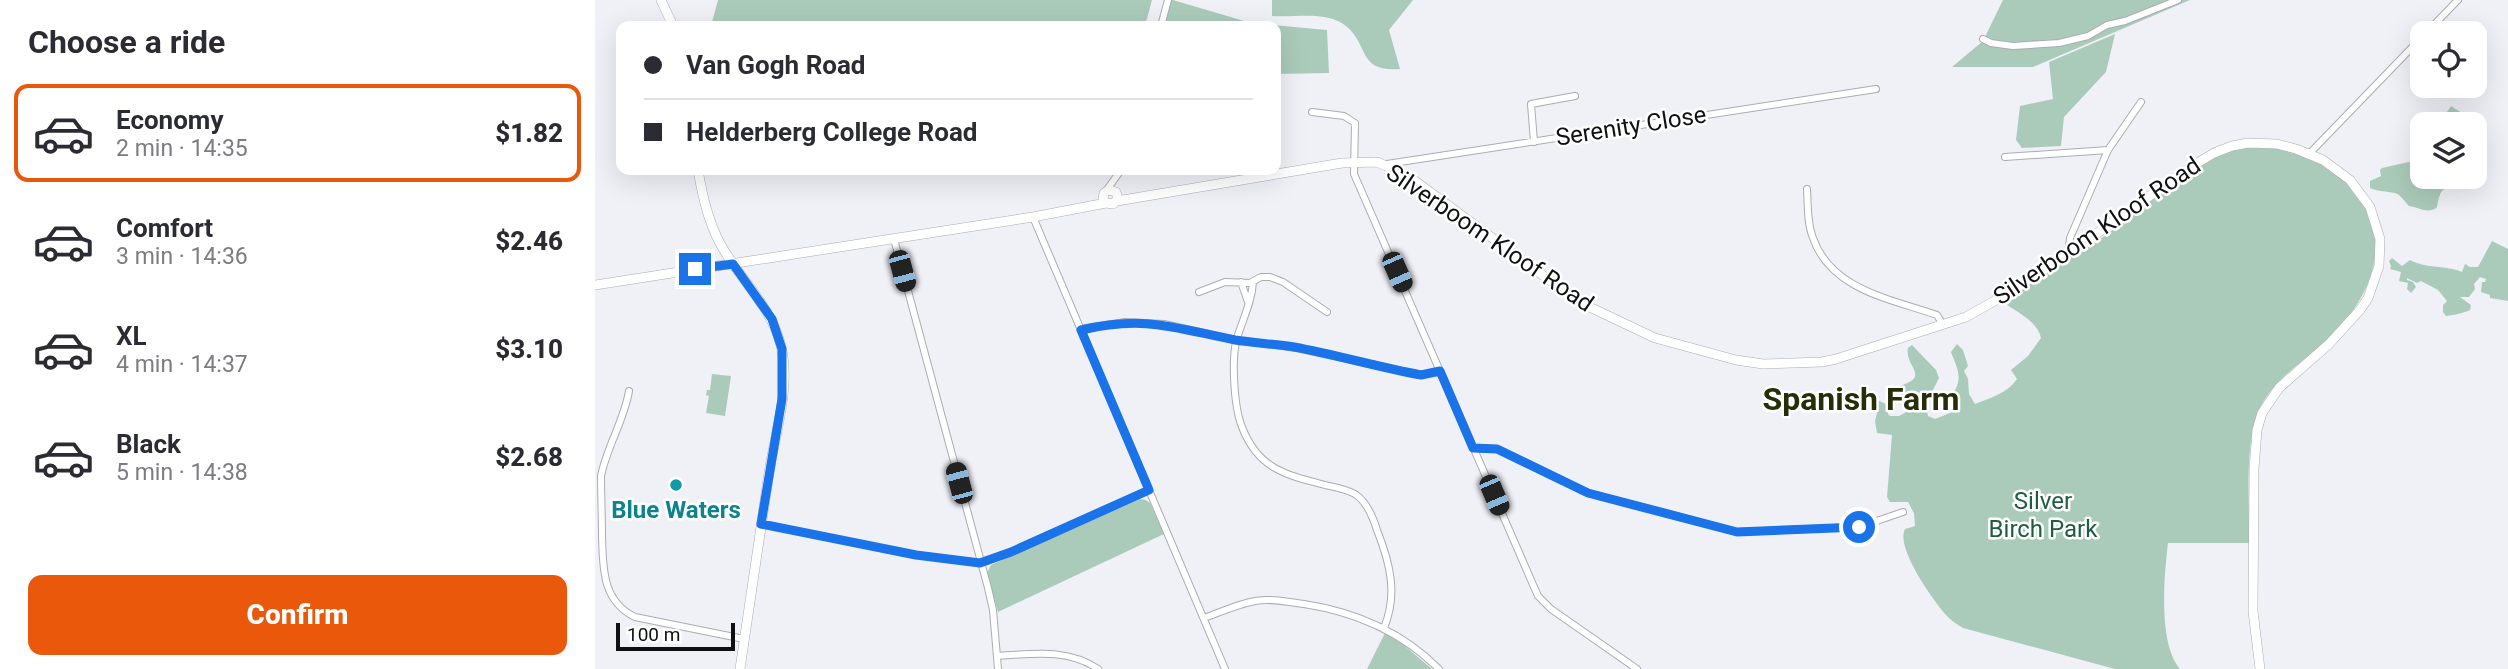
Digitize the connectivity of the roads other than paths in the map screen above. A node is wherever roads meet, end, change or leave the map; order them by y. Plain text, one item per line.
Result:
1 (661, 0) edge
2 (1168, 0) edge
3 (2178, 0) edge
4 (2458, 0) edge
5 (671, 21) edge
6 (1162, 21) edge
7 (2438, 21) edge
8 (1983, 39) dead end
9 (2410, 49) edge
10 (1876, 89) dead end
11 (1575, 96) dead end
12 (2141, 102) dead end
13 (1312, 112) dead end
14 (1534, 142) junction
15 (2108, 150) junction
16 (2309, 154) junction
17 (2005, 157) dead end
18 (1354, 162) junction
19 (1387, 164) junction
20 (1281, 174) edge
21 (699, 175) edge
22 (1118, 175) edge
23 (1272, 175) edge
24 (1807, 189) dead end
25 (1111, 196) junction
26 (1033, 217) junction
27 (894, 239) junction
28 (2068, 254) junction
29 (733, 264) junction
30 (1241, 282) junction
31 (1253, 282) junction
32 (595, 285) edge
33 (1199, 292) dead end
34 (1248, 302) junction
35 (1327, 312) dead end
36 (1943, 325) junction
37 (1081, 330) junction
38 (1236, 340) junction
39 (1440, 371) junction
40 (629, 391) dead end
41 (1473, 448) junction
42 (598, 475) edge
43 (1149, 490) junction
44 (1903, 512) dead end
45 (761, 524) junction
46 (980, 563) junction
47 (1204, 618) junction
48 (1384, 628) junction
49 (744, 639) junction
50 (997, 656) junction
51 (740, 669) edge
52 (998, 669) edge
53 (1098, 669) edge
54 (1225, 669) edge
55 (1439, 669) edge
56 (1637, 669) edge
57 (2260, 669) edge

1 - 5 street
2 - 6 street
3 - 8 street
4 - 7 street
9 - 16 street
10 - 14 street, Serenity Close
11 - 14 street
12 - 15 street
13 - 18 street
14 - 19 street, Serenity Close
15 - 17 street
15 - 28 street
16 - 28 street, Silverboom Kloof Road
16 - 57 street, Silverboom Kloof Road
18 - 19 street, Silverboom Kloof Road
18 - 20 street, Silverboom Kloof Road
18 - 39 street
19 - 36 street, Silverboom Kloof Road
21 - 29 street
22 - 25 street
23 - 25 street, Silverboom Kloof Road
24 - 36 street
25 - 26 street, Silverboom Kloof Road
26 - 27 street, Silverboom Kloof Road
26 - 37 street
27 - 29 street, Silverboom Kloof Road
27 - 46 street
28 - 36 street, Silverboom Kloof Road
29 - 32 street, Silverboom Kloof Road
29 - 45 street
30 - 31 street
30 - 33 street
30 - 34 street
31 - 34 street
31 - 35 street
34 - 38 street
37 - 38 street
37 - 43 street
38 - 39 street
38 - 48 street
39 - 41 street
40 - 42 street
41 - 44 street
41 - 56 street
42 - 49 street
43 - 46 street
43 - 47 street
45 - 46 street
45 - 49 street
46 - 50 street
47 - 48 street
47 - 54 street
48 - 55 street
49 - 51 street
50 - 52 street
50 - 53 street

